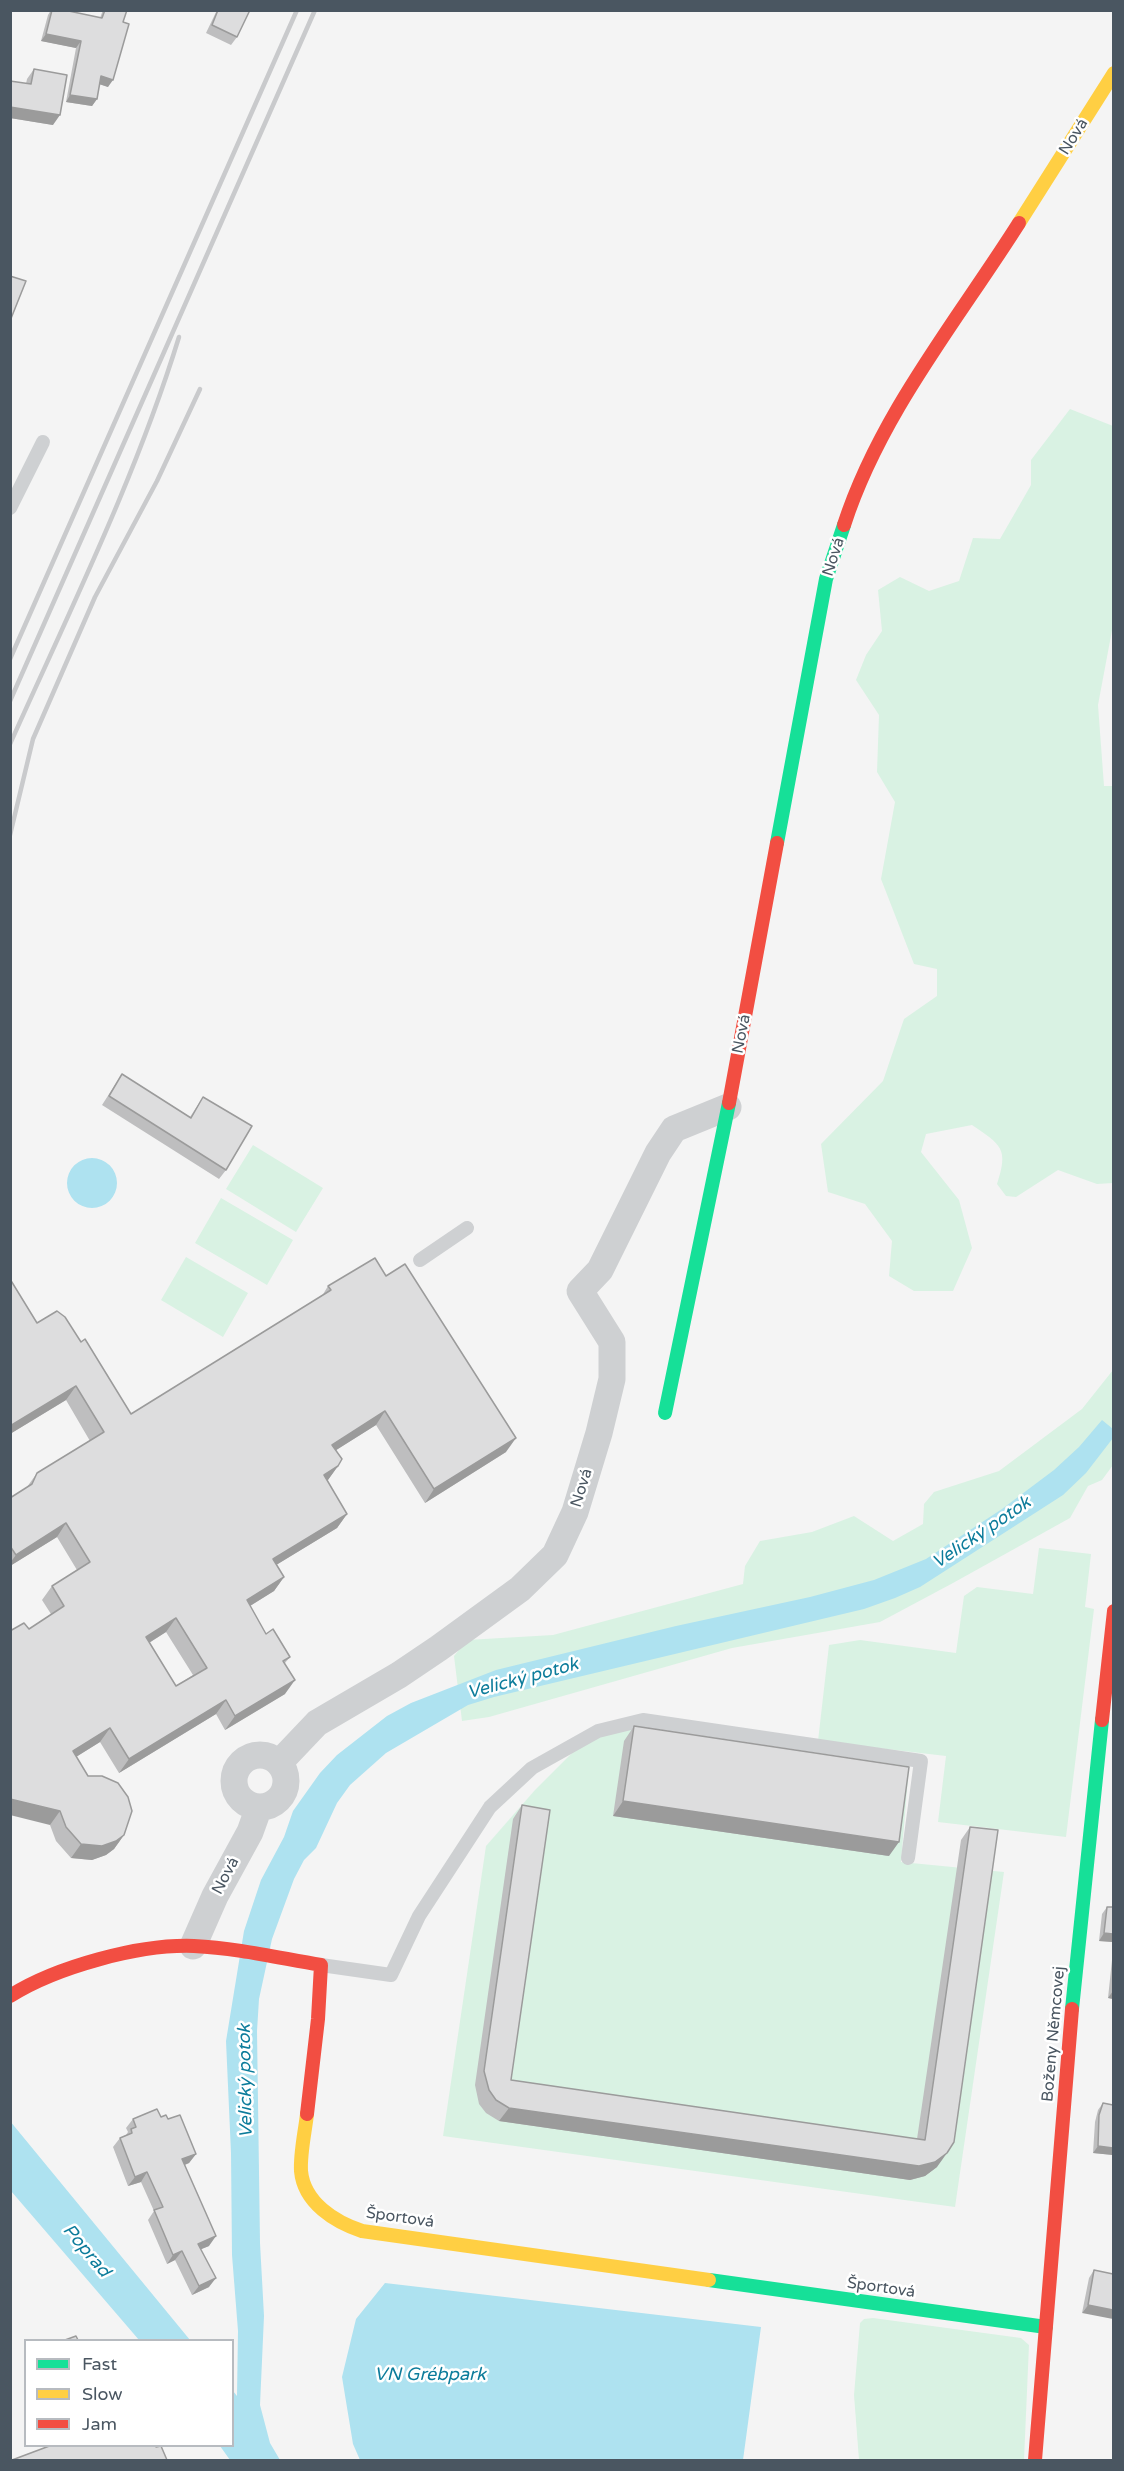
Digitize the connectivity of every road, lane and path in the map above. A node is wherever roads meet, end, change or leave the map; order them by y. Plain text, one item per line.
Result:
1 (1113, 73) edge
2 (43, 442) dead end
3 (10, 508) edge
4 (728, 1107) junction
5 (468, 1228) dead end
6 (420, 1260) dead end
7 (664, 1413) dead end
8 (1113, 1611) edge
9 (279, 1763) junction
10 (259, 1808) junction
11 (908, 1858) dead end
12 (193, 1946) junction
13 (321, 1965) junction
14 (10, 1996) edge
15 (1046, 2327) junction
16 (1035, 2460) edge

1 - 4 street, Nová
2 - 3 lane
4 - 7 street, Nová
4 - 9 street, Nová
5 - 6 lane
8 - 15 street, Boženy Němcovej
9 - 10 street
9 - 10 street
10 - 12 street, Nová
11 - 13 lane
12 - 13 street
12 - 14 street
13 - 15 street, Športová
15 - 16 street, Boženy Němcovej

